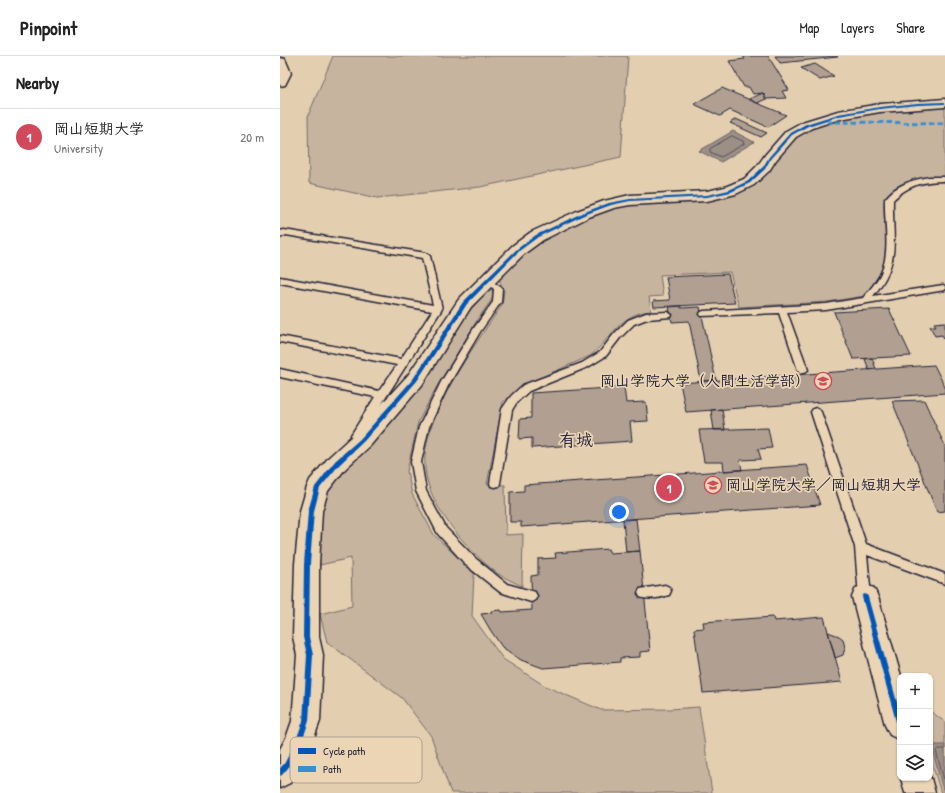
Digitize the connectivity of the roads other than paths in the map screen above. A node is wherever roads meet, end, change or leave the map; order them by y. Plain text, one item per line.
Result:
1 (280, 62) edge
2 (280, 82) edge
3 (945, 103) edge
4 (945, 179) edge
5 (280, 236) edge
6 (280, 280) edge
7 (487, 281) junction
8 (943, 288) dead end
9 (864, 301) junction
10 (438, 309) junction
11 (782, 310) junction
12 (704, 314) dead end
13 (668, 315) dead end
14 (280, 338) edge
15 (403, 363) junction
16 (803, 370) dead end
17 (280, 373) edge
18 (377, 394) dead end
19 (816, 412) dead end
20 (337, 463) junction
21 (495, 483) dead end
22 (861, 547) junction
23 (945, 579) edge
24 (664, 591) dead end
25 (644, 593) dead end
26 (532, 596) dead end
27 (865, 597) joint
28 (897, 714) edge
29 (300, 737) edge
30 (290, 759) edge
31 (280, 772) edge
32 (917, 781) edge
33 (920, 793) edge

1 - 2 street
3 - 7 street
4 - 9 lane
5 - 10 lane
6 - 10 lane
7 - 20 street
7 - 26 lane
8 - 9 lane
9 - 11 lane
10 - 15 lane
11 - 12 lane
11 - 16 lane
13 - 21 lane
14 - 15 lane
15 - 20 lane
17 - 18 lane
19 - 22 lane
20 - 29 street
22 - 23 lane
22 - 27 lane
24 - 25 lane
27 - 28 street
30 - 31 street
32 - 33 street

